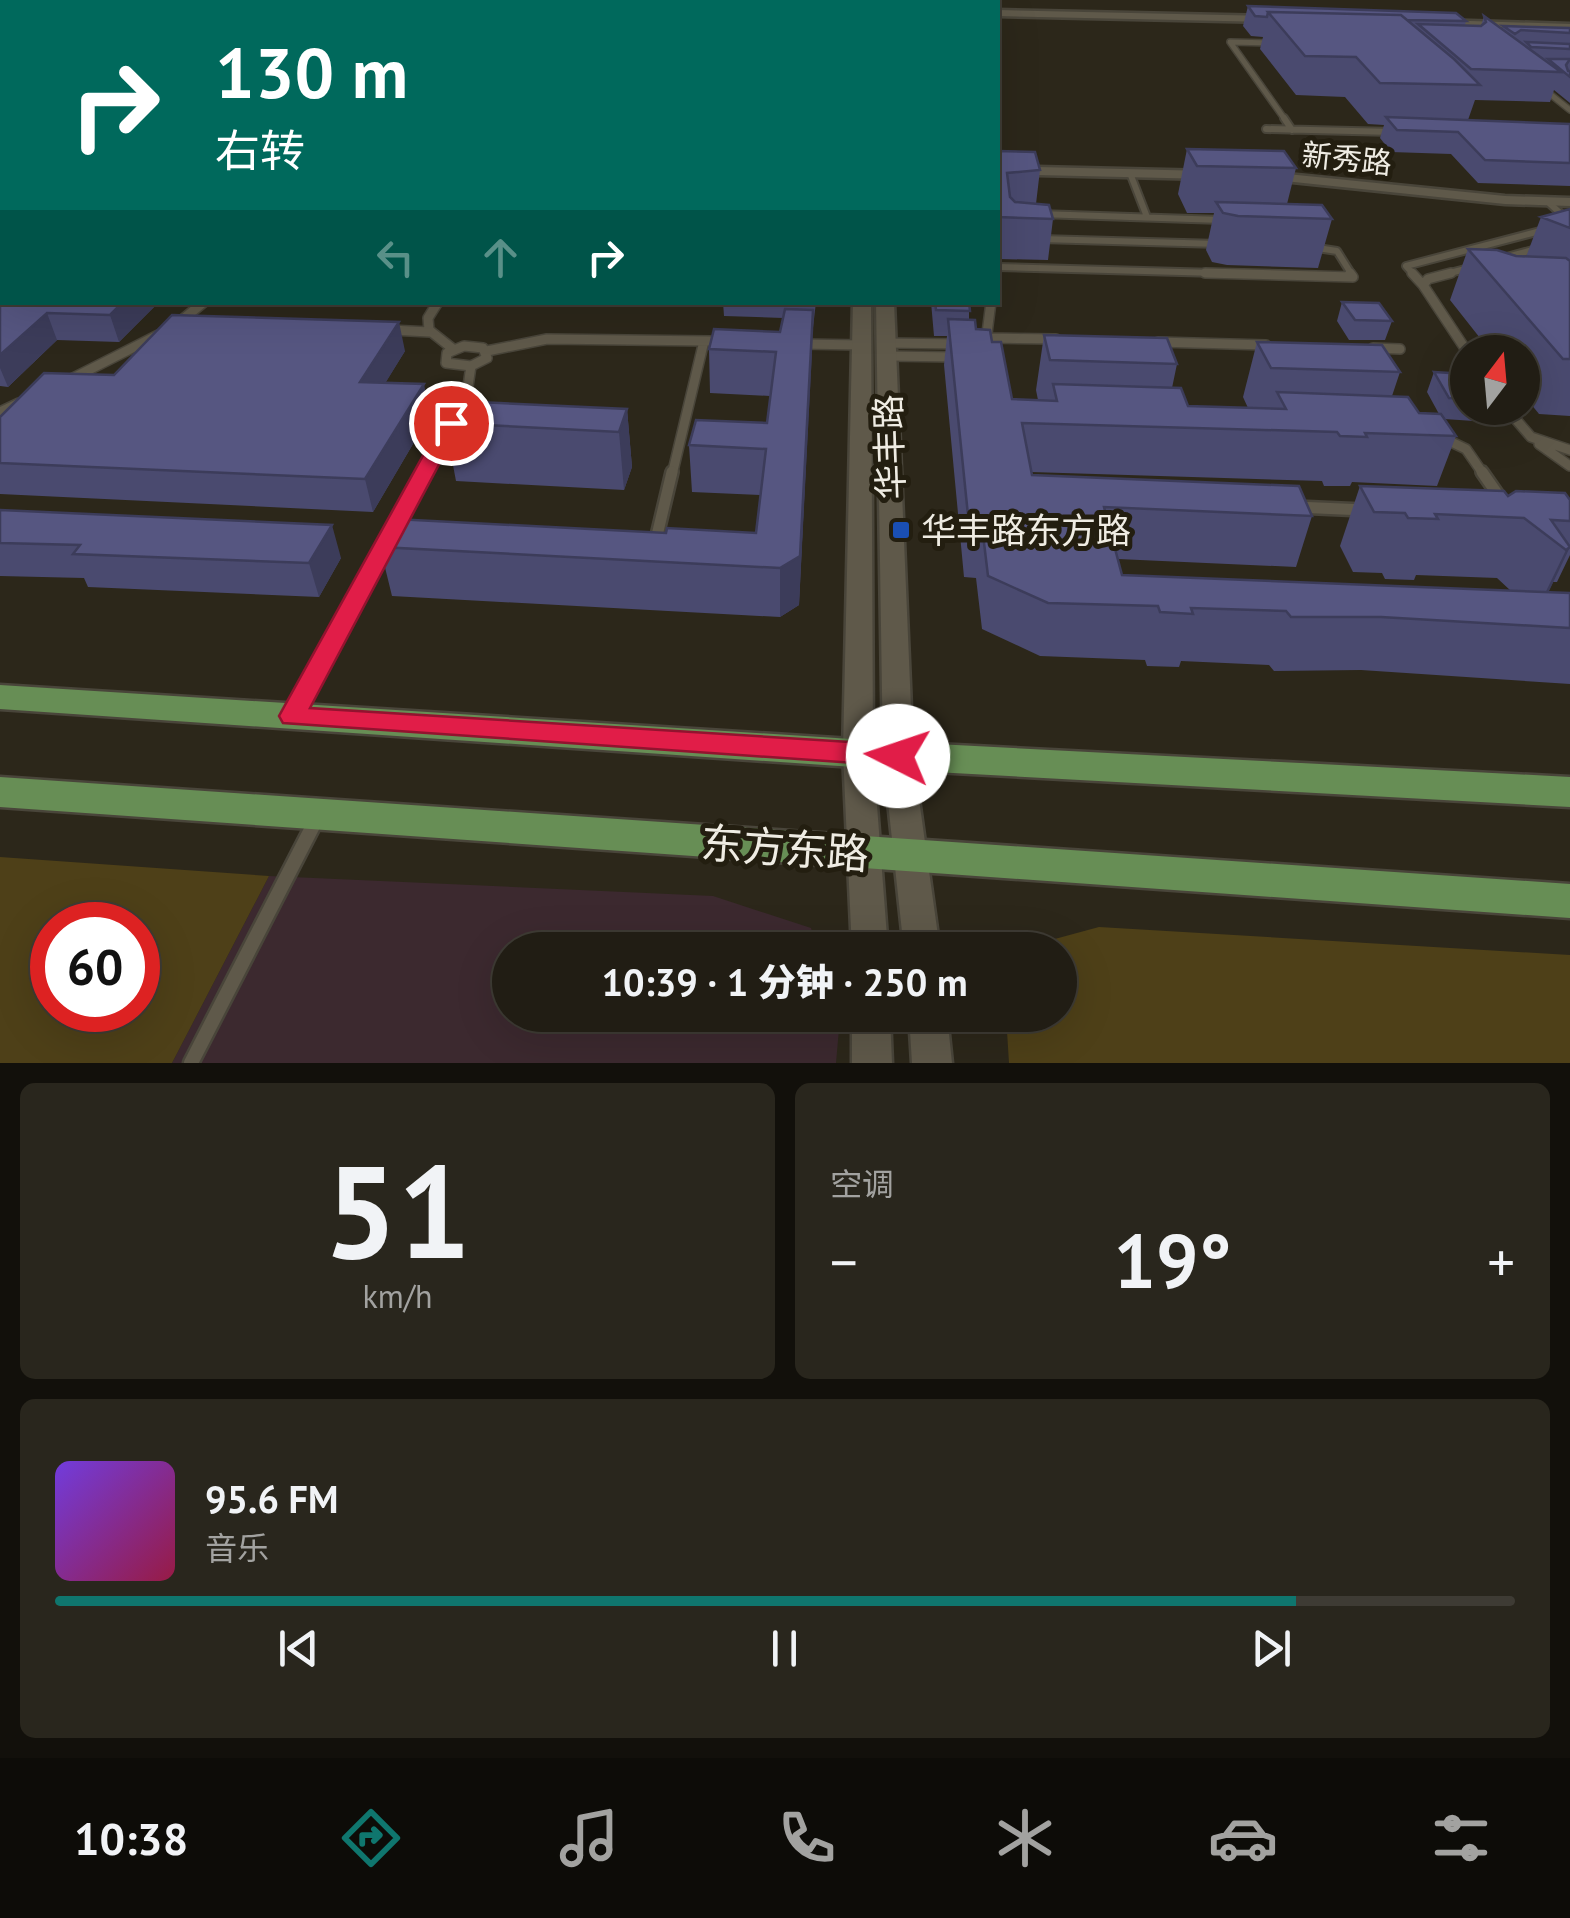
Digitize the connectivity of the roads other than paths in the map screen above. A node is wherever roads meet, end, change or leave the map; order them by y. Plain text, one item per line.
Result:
1 (1000, 13) edge
2 (1288, 20) edge
3 (1423, 23) edge
4 (1462, 24) junction
5 (1570, 26) edge
6 (1474, 34) edge
7 (1284, 43) edge
8 (1534, 81) edge
9 (1570, 110) edge
10 (1266, 129) dead end
11 (1292, 130) junction
12 (1411, 132) edge
13 (1000, 170) edge
14 (1130, 173) junction
15 (1224, 175) edge
16 (1261, 176) edge
17 (1548, 202) junction
18 (1570, 202) edge
19 (1032, 214) edge
20 (1148, 218) junction
21 (1241, 220) edge
22 (1570, 222) edge
23 (1022, 238) edge
24 (1570, 239) edge
25 (1232, 244) edge
26 (1309, 247) edge
27 (1499, 260) edge
28 (1482, 264) edge
29 (1000, 267) edge
30 (1423, 285) junction
31 (200, 305) edge
32 (436, 305) edge
33 (863, 305) edge
34 (885, 305) edge
35 (992, 305) edge
36 (178, 323) junction
37 (198, 324) edge
38 (372, 330) edge
39 (430, 332) junction
40 (1457, 335) edge
41 (1066, 340) edge
42 (704, 341) junction
43 (986, 341) junction
44 (724, 342) edge
45 (1145, 342) edge
46 (782, 343) edge
47 (1282, 346) edge
48 (878, 348) junction
49 (1361, 348) edge
50 (453, 349) junction
51 (1400, 349) dead end
52 (487, 351) junction
53 (971, 358) edge
54 (988, 358) edge
55 (471, 366) junction
56 (68, 380) edge
57 (34, 396) edge
58 (0, 412) edge
59 (1520, 425) edge
60 (1530, 438) junction
61 (1429, 439) edge
62 (1570, 450) edge
63 (1570, 466) edge
64 (1286, 506) edge
65 (1383, 510) edge
66 (1499, 515) edge
67 (386, 543) junction
68 (405, 544) edge
69 (646, 552) edge
70 (0, 698) edge
71 (292, 716) junction
72 (858, 753) junction
73 (898, 756) junction
74 (0, 792) edge
75 (1570, 792) edge
76 (319, 814) junction
77 (867, 853) junction
78 (914, 858) junction
79 (1570, 901) edge
80 (869, 932) edge
81 (920, 932) edge
82 (871, 1032) edge
83 (929, 1032) edge
84 (190, 1063) edge
85 (872, 1063) edge
86 (932, 1063) edge

1 - 2 street
3 - 4 street
4 - 5 street
4 - 6 lane
7 - 11 lane
8 - 9 lane
10 - 11 lane
11 - 12 lane
13 - 14 street
14 - 15 street
14 - 20 lane
16 - 17 street, 新秀路
17 - 18 street, 新秀路
17 - 22 lane
19 - 20 lane
20 - 21 lane
23 - 25 lane
24 - 27 lane
24 - 30 lane
26 - 29 lane
28 - 30 lane
30 - 40 lane
31 - 36 lane
32 - 39 lane
33 - 48 street, 华丰路
34 - 48 street, 华丰路
35 - 43 lane
36 - 37 lane
36 - 56 lane
38 - 39 lane
39 - 50 lane
41 - 43 lane
42 - 44 lane
42 - 52 lane
42 - 69 lane
43 - 48 lane
43 - 54 lane
45 - 47 lane
46 - 48 lane
48 - 53 lane
48 - 72 street, 华丰路
48 - 73 street, 华丰路
49 - 51 lane
50 - 52 lane
50 - 55 lane
52 - 55 lane
55 - 67 lane
57 - 58 lane
59 - 60 lane
60 - 62 lane
60 - 63 lane
61 - 66 lane
64 - 65 lane
67 - 68 lane
67 - 71 lane
70 - 71 main road
71 - 72 main road
72 - 73 main road
72 - 77 street, 华丰路
73 - 75 main road
73 - 78 street, 华丰路
74 - 76 main road, 东方东路
76 - 77 main road, 东方东路
76 - 84 lane
77 - 78 main road, 东方东路
77 - 80 street, 华丰路
78 - 79 main road, 东方东路
78 - 81 street, 华丰路
82 - 85 street
83 - 86 street

